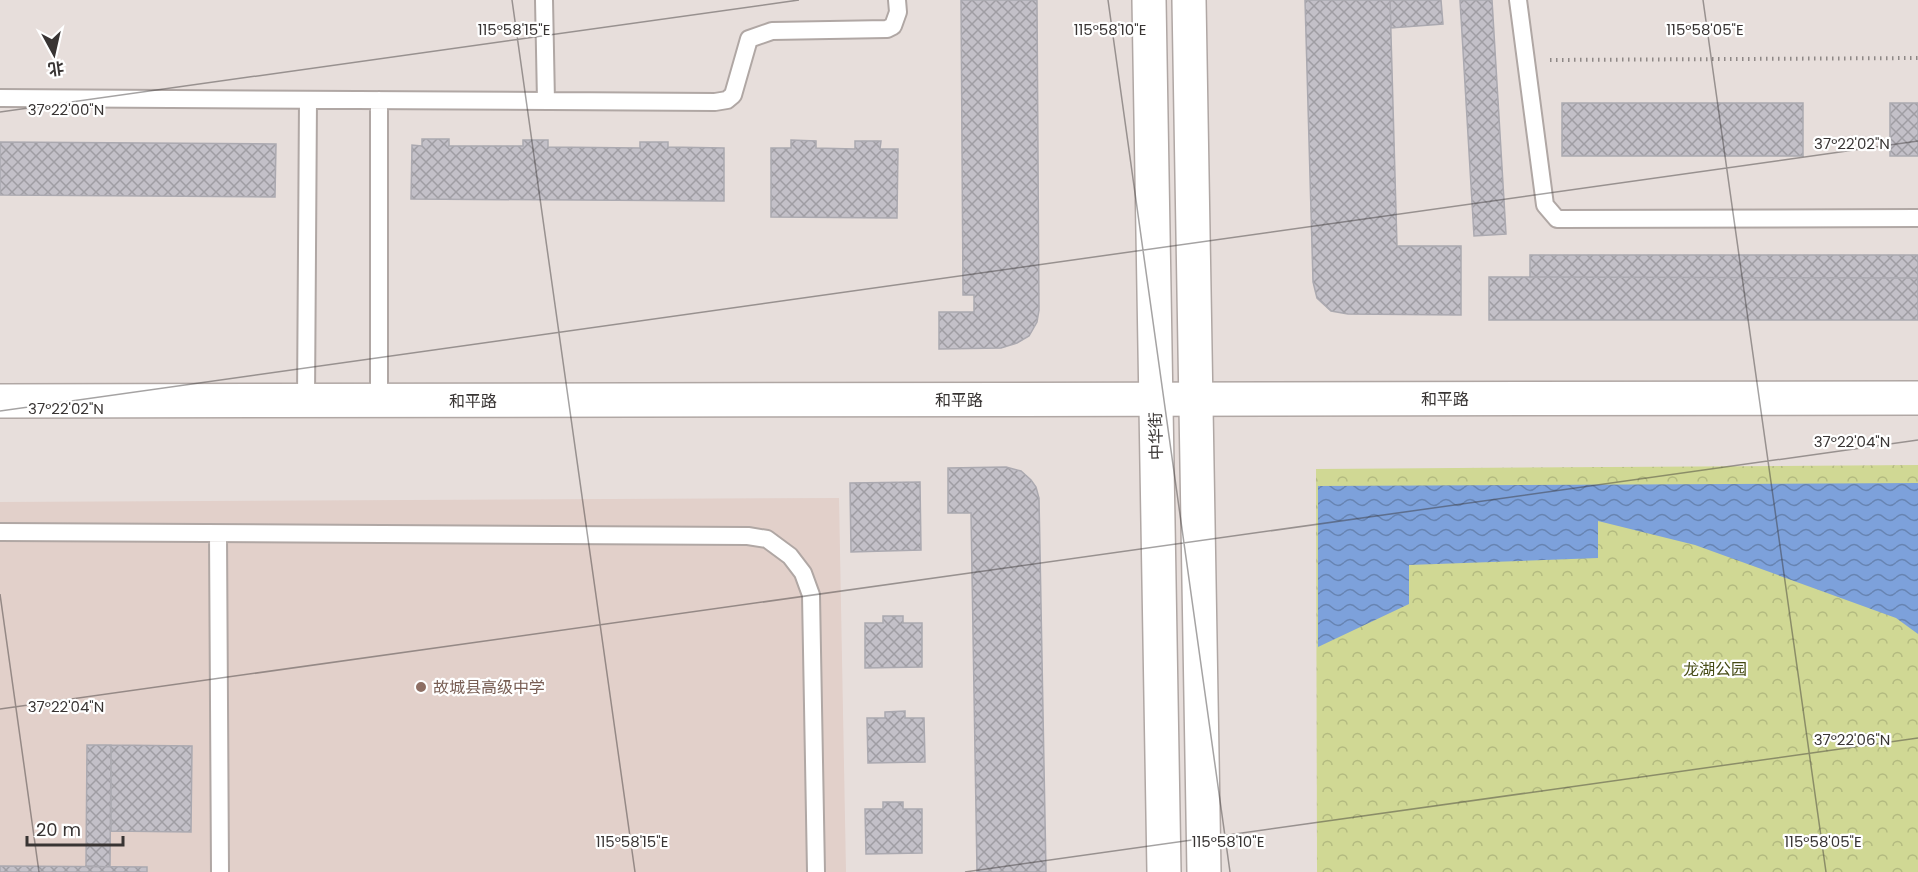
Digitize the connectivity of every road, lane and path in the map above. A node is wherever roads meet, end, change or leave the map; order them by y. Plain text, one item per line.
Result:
1 (544, 0) edge
2 (897, 0) edge
3 (1149, 0) edge
4 (1188, 0) edge
5 (1518, 0) edge
6 (1918, 58) edge
7 (1526, 60) junction
8 (0, 98) edge
9 (308, 100) junction
10 (379, 100) junction
11 (546, 101) junction
12 (1918, 218) edge
13 (1918, 398) edge
14 (1156, 399) junction
15 (1196, 399) junction
16 (306, 400) junction
17 (379, 400) junction
18 (0, 401) edge
19 (0, 532) edge
20 (218, 534) junction
21 (220, 872) edge
22 (816, 872) edge
23 (1164, 872) edge
24 (1204, 872) edge

1 - 11 lane
2 - 11 lane
3 - 14 street, 中华街
4 - 15 street
5 - 7 lane
6 - 7 path
7 - 12 lane
8 - 9 lane
9 - 10 lane
9 - 16 lane
10 - 11 lane
10 - 17 lane
13 - 15 street, 和平路
14 - 15 street, 和平路
14 - 17 street, 和平路
14 - 23 street, 中华街
15 - 24 street
16 - 17 street, 和平路
16 - 18 street, 和平路
19 - 20 lane
20 - 21 lane
20 - 22 lane

